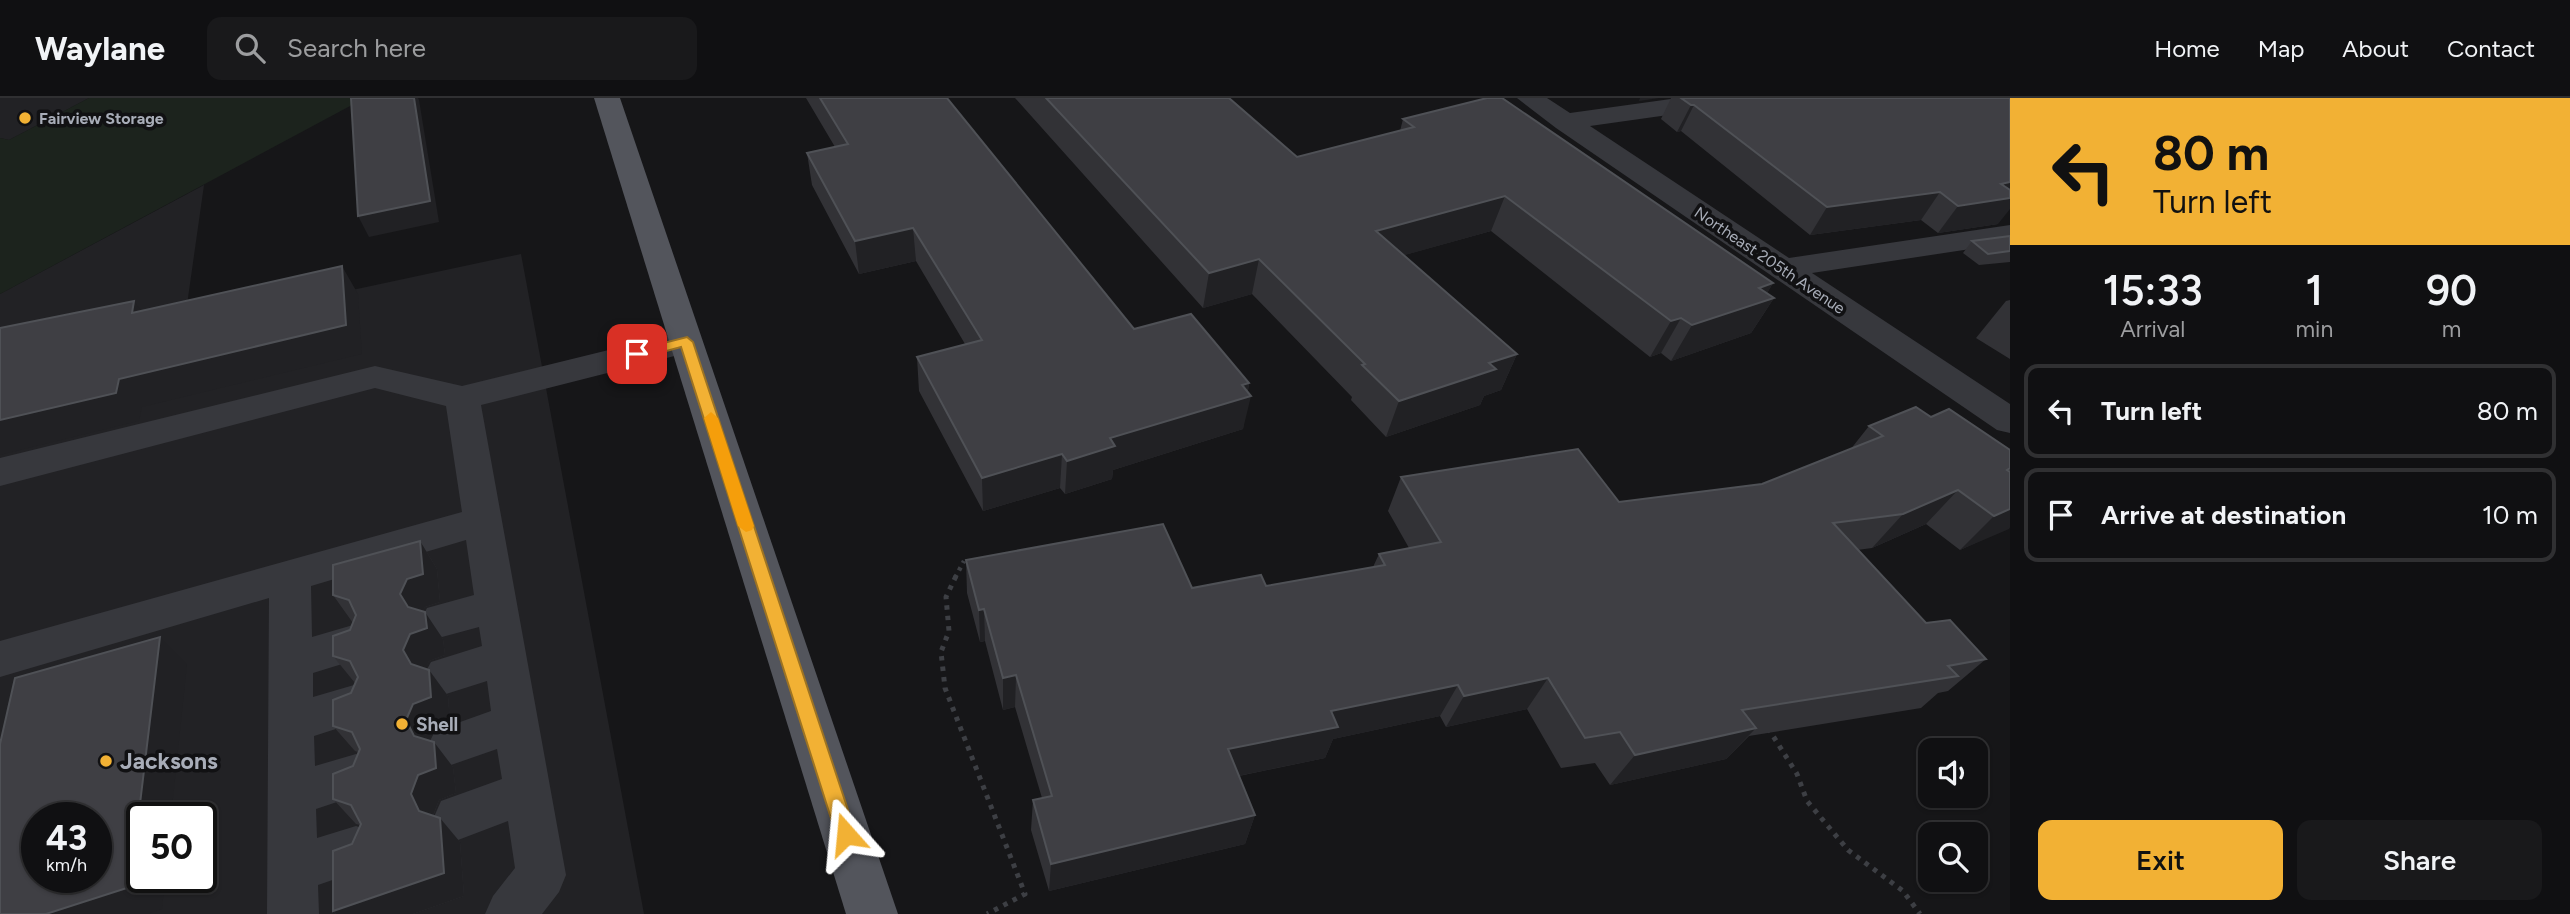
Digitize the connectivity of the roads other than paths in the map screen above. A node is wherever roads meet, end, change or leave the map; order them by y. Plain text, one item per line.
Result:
1 (607, 98) edge
2 (1530, 98) edge
3 (1732, 98) edge
4 (1565, 122) junction
5 (2010, 234) edge
6 (1782, 268) junction
7 (687, 342) junction
8 (462, 398) junction
9 (2010, 421) edge
10 (0, 472) edge
11 (482, 521) junction
12 (290, 576) junction
13 (496, 606) junction
14 (442, 620) dead end
15 (353, 643) edge
16 (505, 658) junction
17 (0, 659) edge
18 (291, 661) junction
19 (446, 675) dead end
20 (354, 704) edge
21 (516, 723) junction
22 (291, 724) junction
23 (452, 745) dead end
24 (356, 775) edge
25 (527, 792) junction
26 (292, 794) junction
27 (458, 817) dead end
28 (356, 849) edge
29 (293, 891) edge
30 (511, 914) edge
31 (872, 914) edge

1 - 7 main road
2 - 4 street, Northeast 205th Avenue
3 - 4 street
4 - 6 street, Northeast 205th Avenue
5 - 6 street
6 - 9 street, Northeast 205th Avenue
7 - 8 street
7 - 31 main road
8 - 10 street
8 - 11 street
11 - 12 street
11 - 13 street
12 - 17 street
12 - 18 street
13 - 14 street
13 - 16 street
15 - 18 street
16 - 19 street
16 - 21 street
18 - 22 street
20 - 22 street
21 - 23 street
21 - 25 street
22 - 26 street
24 - 26 street
25 - 27 street
25 - 30 street
26 - 29 street
28 - 29 street

